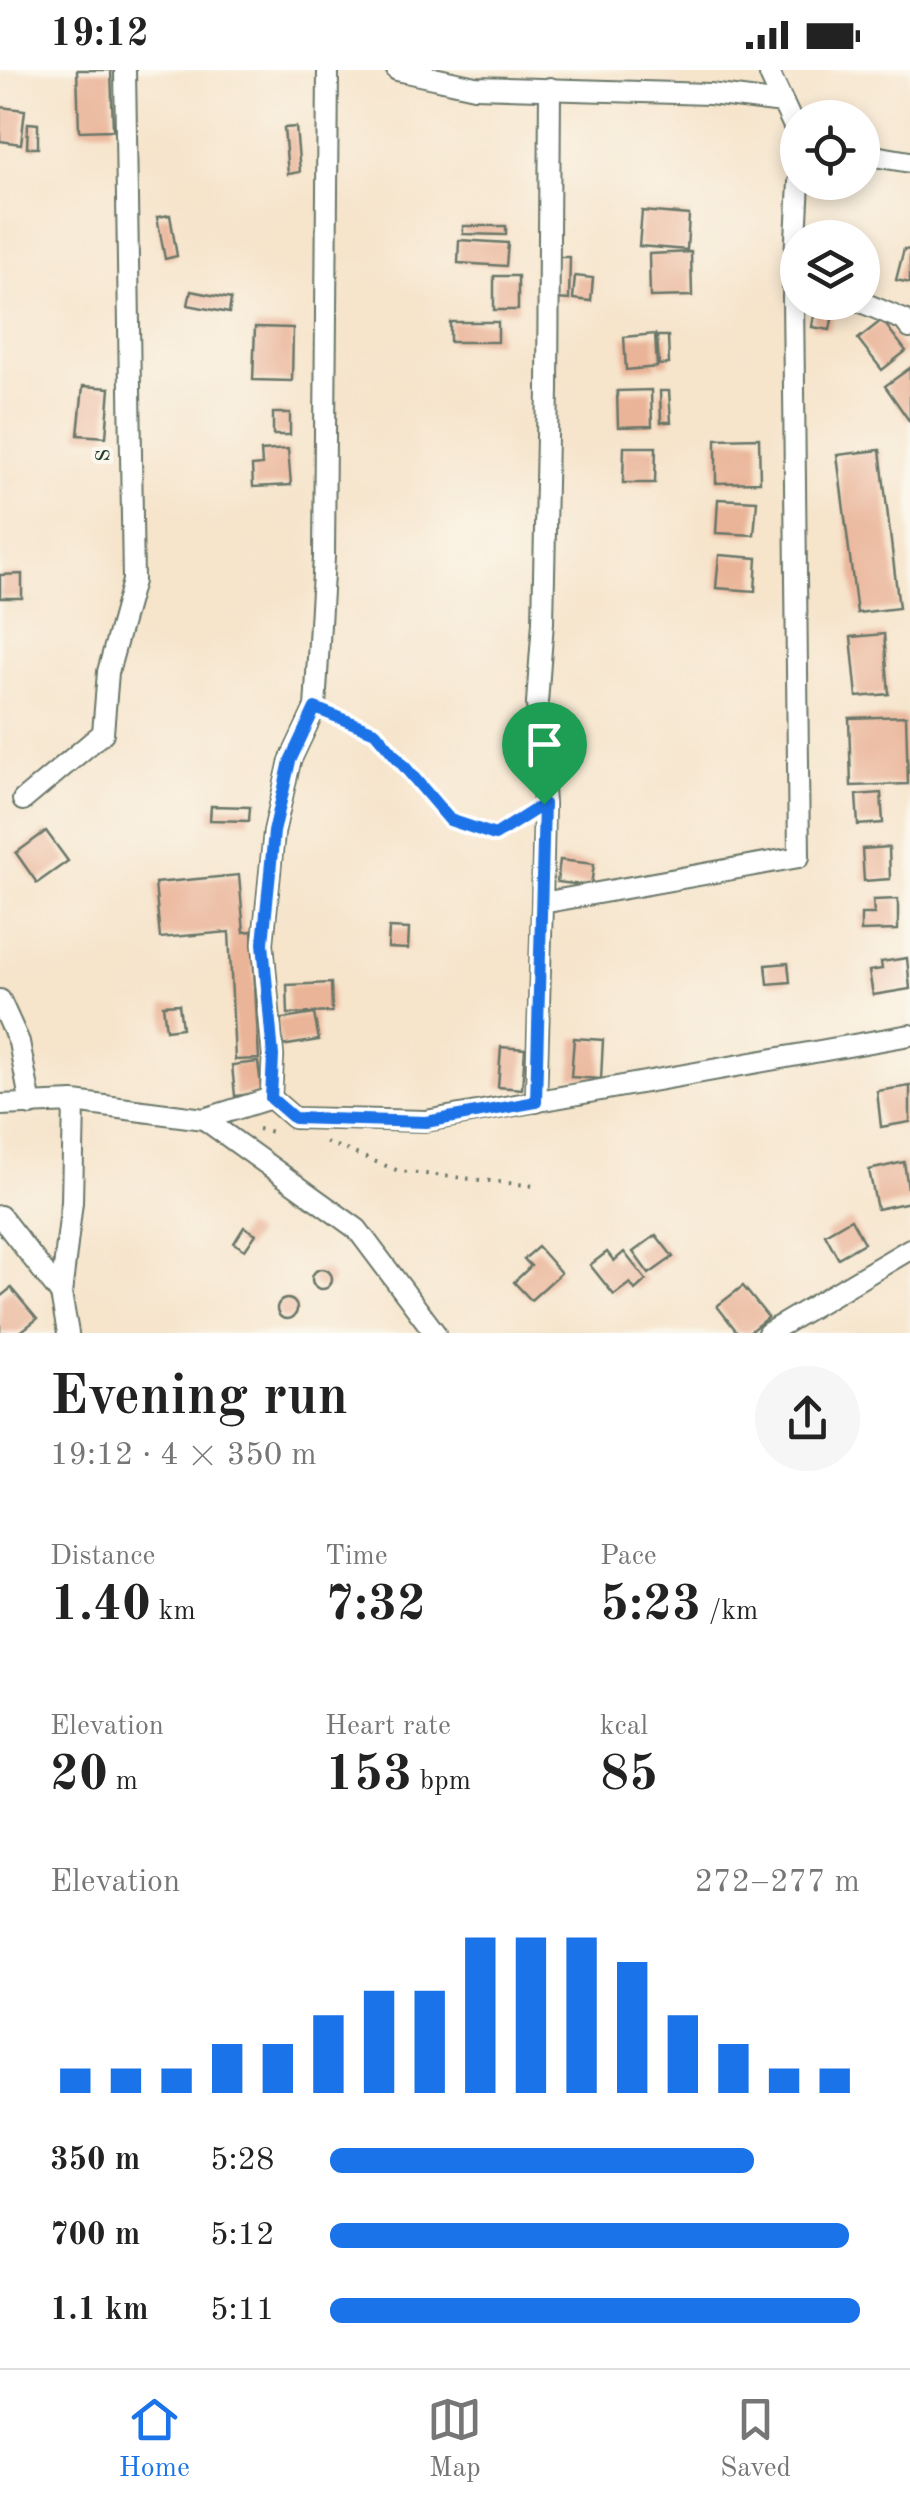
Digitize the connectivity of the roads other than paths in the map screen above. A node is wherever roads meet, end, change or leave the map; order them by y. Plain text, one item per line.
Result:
1 (125, 70) edge
2 (328, 70) edge
3 (396, 70) edge
4 (772, 70) edge
5 (550, 88) junction
6 (782, 100) edge
7 (780, 103) edge
8 (880, 157) edge
9 (910, 162) edge
10 (880, 310) edge
11 (795, 320) edge
12 (910, 328) edge
13 (24, 800) dead end
14 (542, 903) junction
15 (0, 1000) edge
16 (910, 1035) edge
17 (271, 1098) junction
18 (74, 1102) junction
19 (536, 1102) junction
20 (0, 1105) edge
21 (31, 1105) junction
22 (204, 1119) junction
23 (0, 1216) edge
24 (910, 1249) edge
25 (60, 1294) junction
26 (68, 1333) edge
27 (435, 1333) edge
28 (768, 1333) edge

1 - 13 street, s
2 - 17 street
3 - 5 street
4 - 6 street
5 - 7 street
5 - 14 street
8 - 9 street
10 - 12 street
11 - 14 street
14 - 19 street
15 - 21 street
16 - 19 street
17 - 19 street
17 - 22 street
18 - 21 street
18 - 22 street
18 - 25 street
20 - 21 street
22 - 27 street
23 - 25 street
24 - 28 street
25 - 26 street

